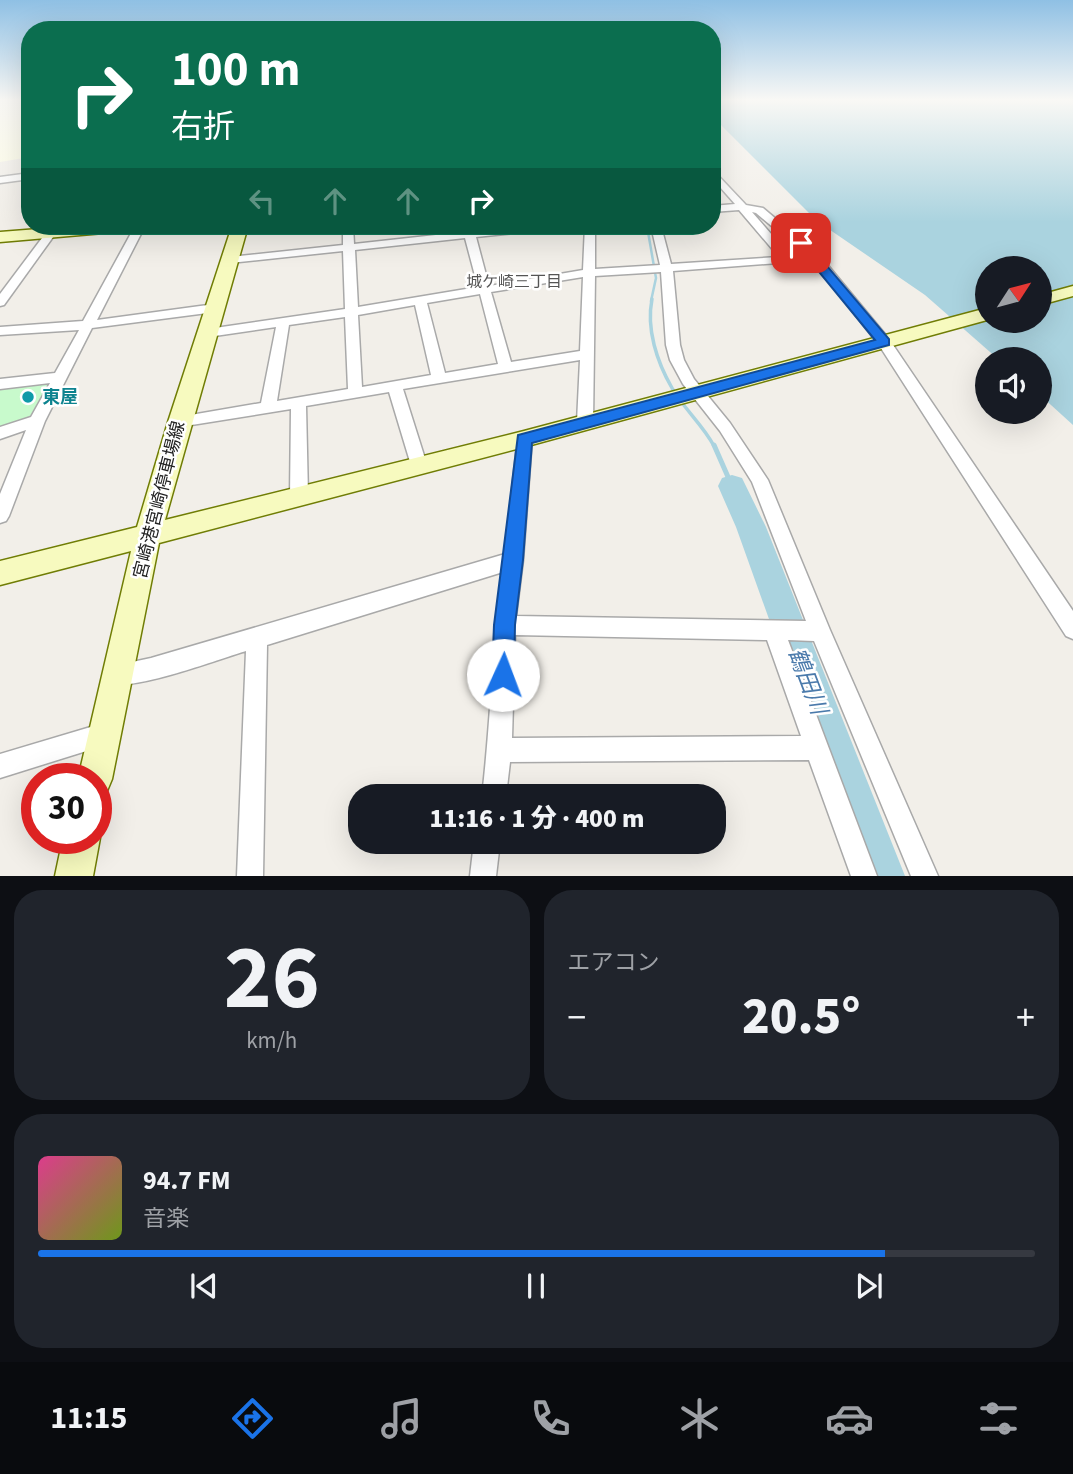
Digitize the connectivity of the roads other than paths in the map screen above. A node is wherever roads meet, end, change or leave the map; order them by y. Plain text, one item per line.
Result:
1 (21, 177) edge
2 (0, 180) edge
3 (721, 183) edge
4 (740, 207) junction
5 (721, 208) edge
6 (21, 234) edge
7 (50, 235) edge
8 (134, 235) edge
9 (237, 235) edge
10 (348, 235) edge
11 (440, 235) edge
12 (469, 235) edge
13 (589, 235) edge
14 (658, 235) edge
15 (0, 237) edge
16 (349, 248) junction
17 (230, 260) junction
18 (667, 270) junction
19 (587, 273) junction
20 (485, 290) junction
21 (1073, 291) edge
22 (1052, 297) edge
23 (420, 301) junction
24 (0, 302) edge
25 (215, 308) junction
26 (352, 312) junction
27 (975, 317) edge
28 (283, 322) junction
29 (88, 325) junction
30 (0, 331) edge
31 (208, 333) junction
32 (889, 341) junction
33 (587, 354) junction
34 (506, 368) junction
35 (60, 377) junction
36 (439, 379) junction
37 (0, 384) edge
38 (395, 386) junction
39 (355, 393) junction
40 (697, 393) junction
41 (298, 402) junction
42 (268, 407) junction
43 (37, 421) junction
44 (179, 422) junction
45 (585, 422) junction
46 (0, 433) edge
47 (524, 439) junction
48 (419, 465) junction
49 (299, 496) junction
50 (0, 516) edge
51 (147, 537) junction
52 (514, 560) junction
53 (0, 573) edge
54 (505, 625) junction
55 (1073, 629) edge
56 (774, 631) junction
57 (820, 631) junction
58 (257, 638) junction
59 (117, 675) junction
60 (104, 735) junction
61 (818, 748) junction
62 (500, 750) junction
63 (98, 763) edge
64 (0, 766) edge
65 (496, 784) edge
66 (79, 854) edge
67 (486, 854) edge
68 (74, 876) edge
69 (250, 876) edge
70 (483, 876) edge
71 (864, 876) edge
72 (925, 876) edge

1 - 2 street
3 - 4 street
4 - 5 street
4 - 18 street
4 - 32 street
6 - 15 street
7 - 24 street
8 - 29 street
9 - 17 street, 宮崎港宮崎停車場線
10 - 16 street
11 - 16 street
12 - 20 street
13 - 19 street
14 - 18 street
16 - 17 street
16 - 26 street
17 - 25 street, 宮崎港宮崎停車場線
18 - 19 street
18 - 40 street
19 - 20 street
19 - 33 street
20 - 23 street
20 - 34 street
21 - 22 street
23 - 26 street
23 - 36 street
25 - 29 street
25 - 31 street, 宮崎港宮崎停車場線
26 - 28 street
26 - 39 street
27 - 32 street
28 - 31 street
28 - 42 street
29 - 30 street
29 - 35 street
31 - 44 street, 宮崎港宮崎停車場線
32 - 40 street
32 - 55 street
33 - 34 street
33 - 45 street
34 - 36 street
35 - 37 street
35 - 43 street
36 - 38 street
38 - 39 street
38 - 48 street
39 - 41 street
40 - 45 street
40 - 57 street
41 - 42 street
41 - 49 street
42 - 44 street
43 - 46 street
43 - 50 street
44 - 51 street, 宮崎港宮崎停車場線
45 - 47 street
47 - 48 street
47 - 52 street
48 - 49 street
49 - 51 street
51 - 53 street
51 - 59 street, 宮崎港宮崎停車場線
52 - 54 street
52 - 58 street
54 - 56 street
54 - 62 street
56 - 57 street
56 - 61 street
57 - 72 street
58 - 59 street
58 - 69 street
59 - 60 street, 宮崎港宮崎停車場線
60 - 63 street, 宮崎港宮崎停車場線
60 - 64 street
61 - 62 street
61 - 71 street
62 - 65 street
66 - 68 street
67 - 70 street

